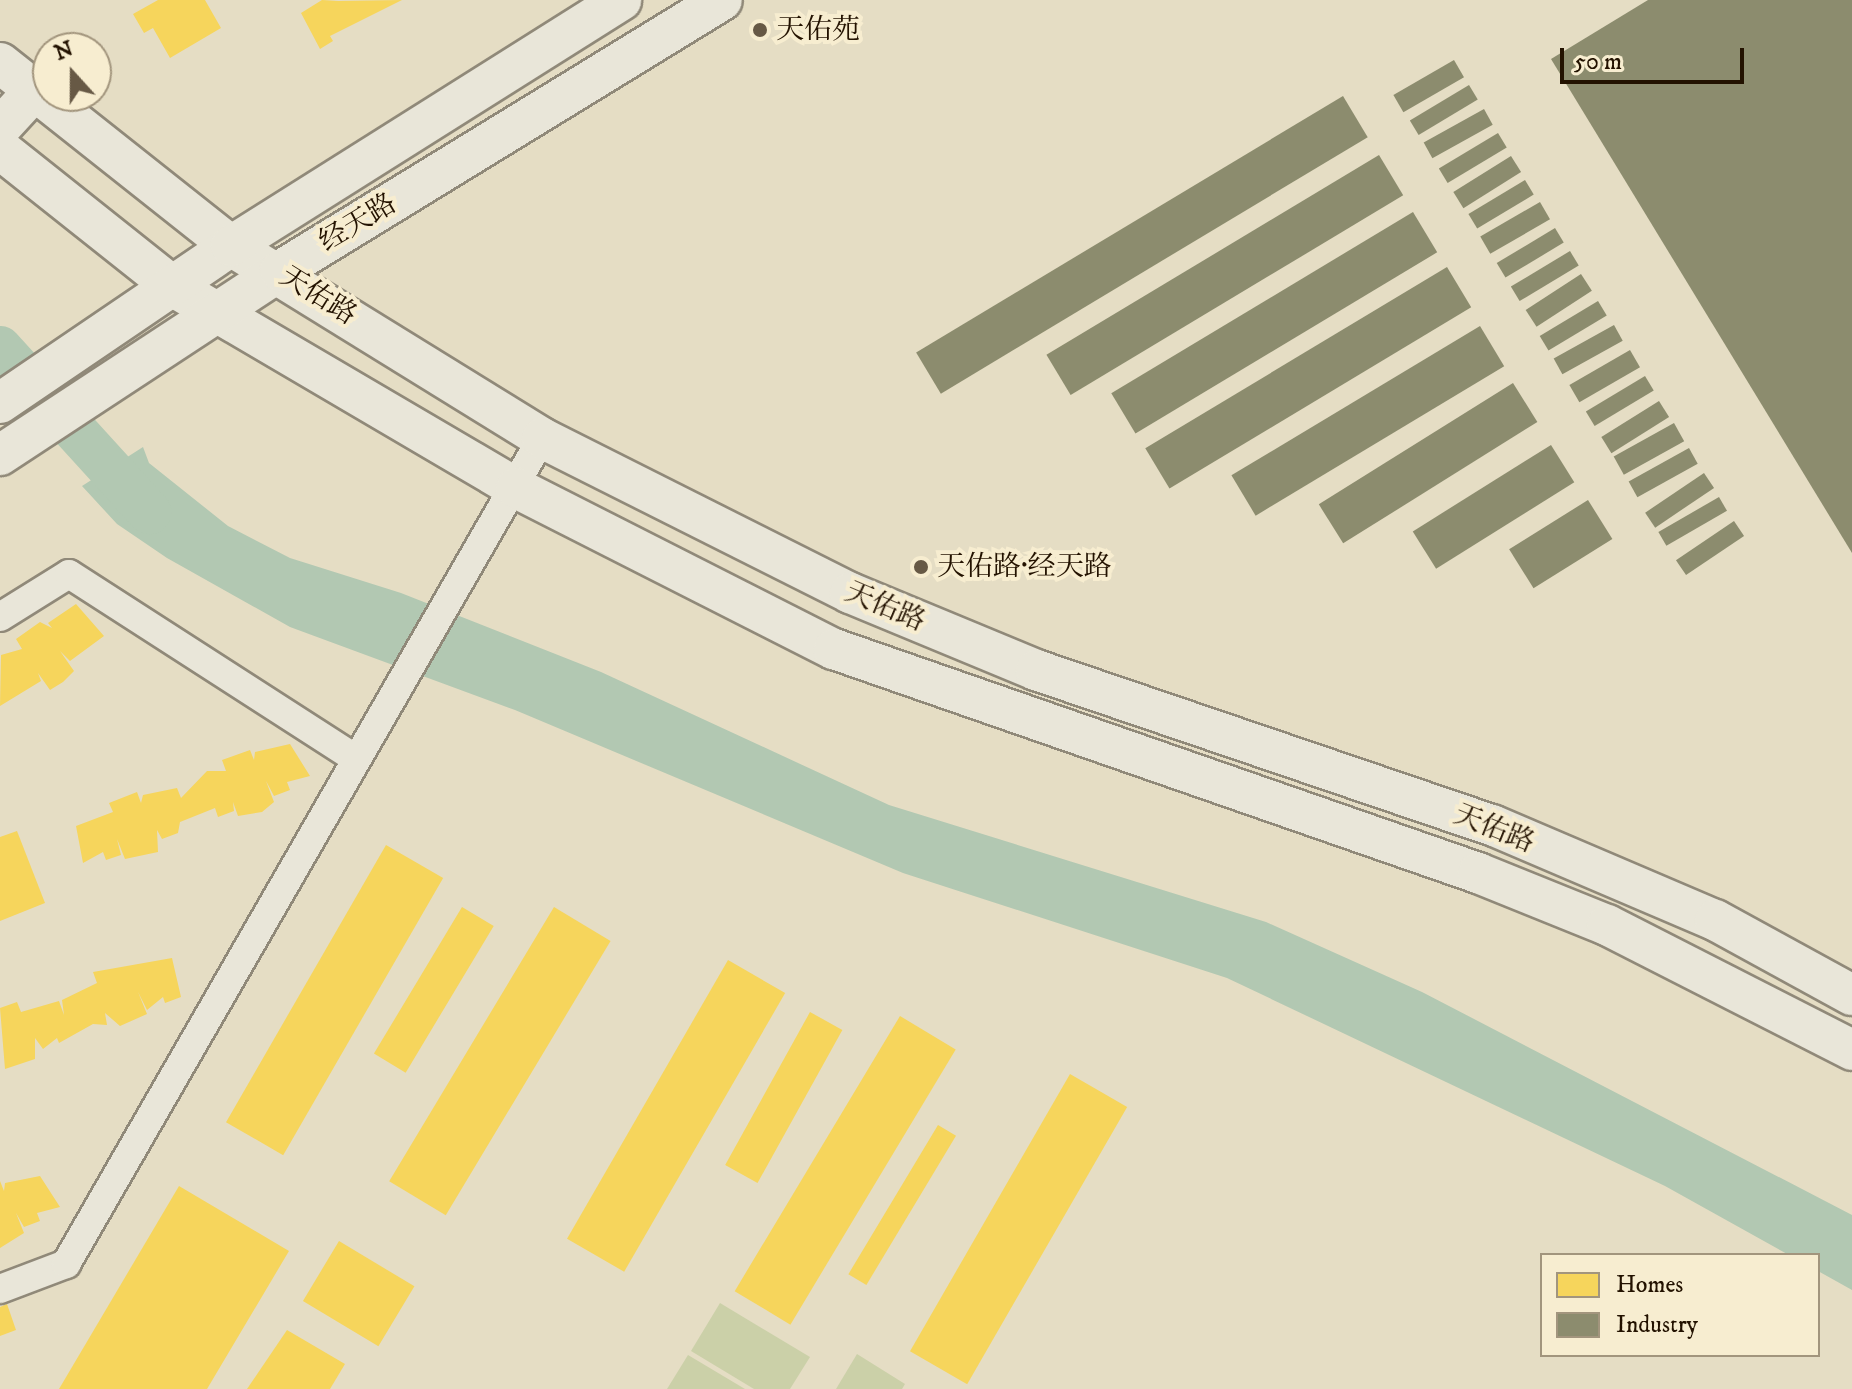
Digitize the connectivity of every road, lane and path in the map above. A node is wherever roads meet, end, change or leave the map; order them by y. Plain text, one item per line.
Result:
1 (621, 0) edge
2 (722, 0) edge
3 (0, 63) edge
4 (32, 91) edge
5 (32, 93) edge
6 (59, 112) edge
7 (0, 128) edge
8 (0, 149) edge
9 (231, 246) junction
10 (280, 271) junction
11 (172, 286) junction
12 (216, 311) junction
13 (0, 403) edge
14 (542, 438) junction
15 (0, 455) edge
16 (516, 488) junction
17 (0, 617) edge
18 (353, 757) junction
19 (1852, 995) edge
20 (1852, 1050) edge
21 (0, 1289) edge

1 - 9 main road, 经天路
2 - 10 main road, 经天路
3 - 4 main road, 天佑路
5 - 7 main road
6 - 9 main road, 天佑路
8 - 11 main road, 天佑路
9 - 10 main road, 天佑路
9 - 11 main road, 经天路
10 - 12 main road, 经天路
10 - 14 main road, 天佑路
11 - 12 main road, 天佑路
11 - 13 main road, 经天路
12 - 15 main road, 经天路
12 - 16 main road, 天佑路
14 - 16 street
14 - 19 main road, 天佑路
16 - 18 street
16 - 20 main road, 天佑路
17 - 18 street
18 - 21 street

